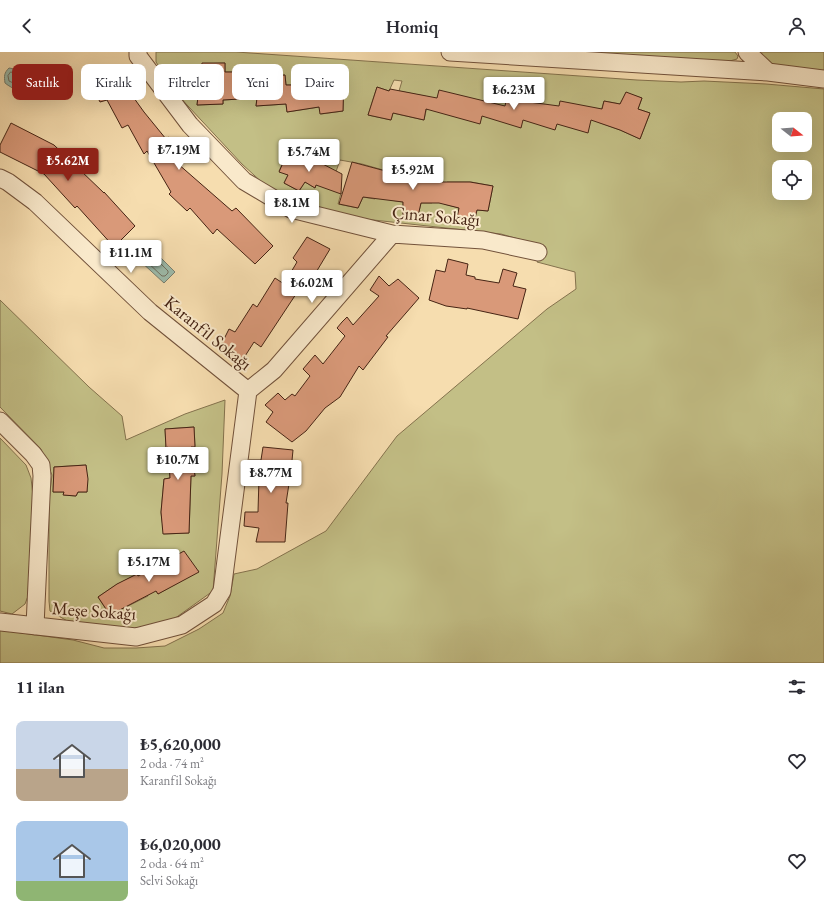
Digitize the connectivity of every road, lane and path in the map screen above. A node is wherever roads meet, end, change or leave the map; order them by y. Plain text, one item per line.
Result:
1 (138, 52) edge
2 (450, 52) edge
3 (747, 52) edge
4 (768, 72) junction
5 (824, 79) edge
6 (0, 178) edge
7 (392, 234) junction
8 (538, 252) dead end
9 (248, 391) junction
10 (0, 421) edge
11 (0, 622) edge
12 (35, 626) junction

1 - 7 street, Çınar Sokağı
2 - 4 street
3 - 4 street
4 - 5 street
6 - 9 street, Karanfil Sokağı
7 - 8 street, Çınar Sokağı
7 - 9 street
9 - 12 street, Meşe Sokağı
10 - 12 street
11 - 12 street, Meşe Sokağı

